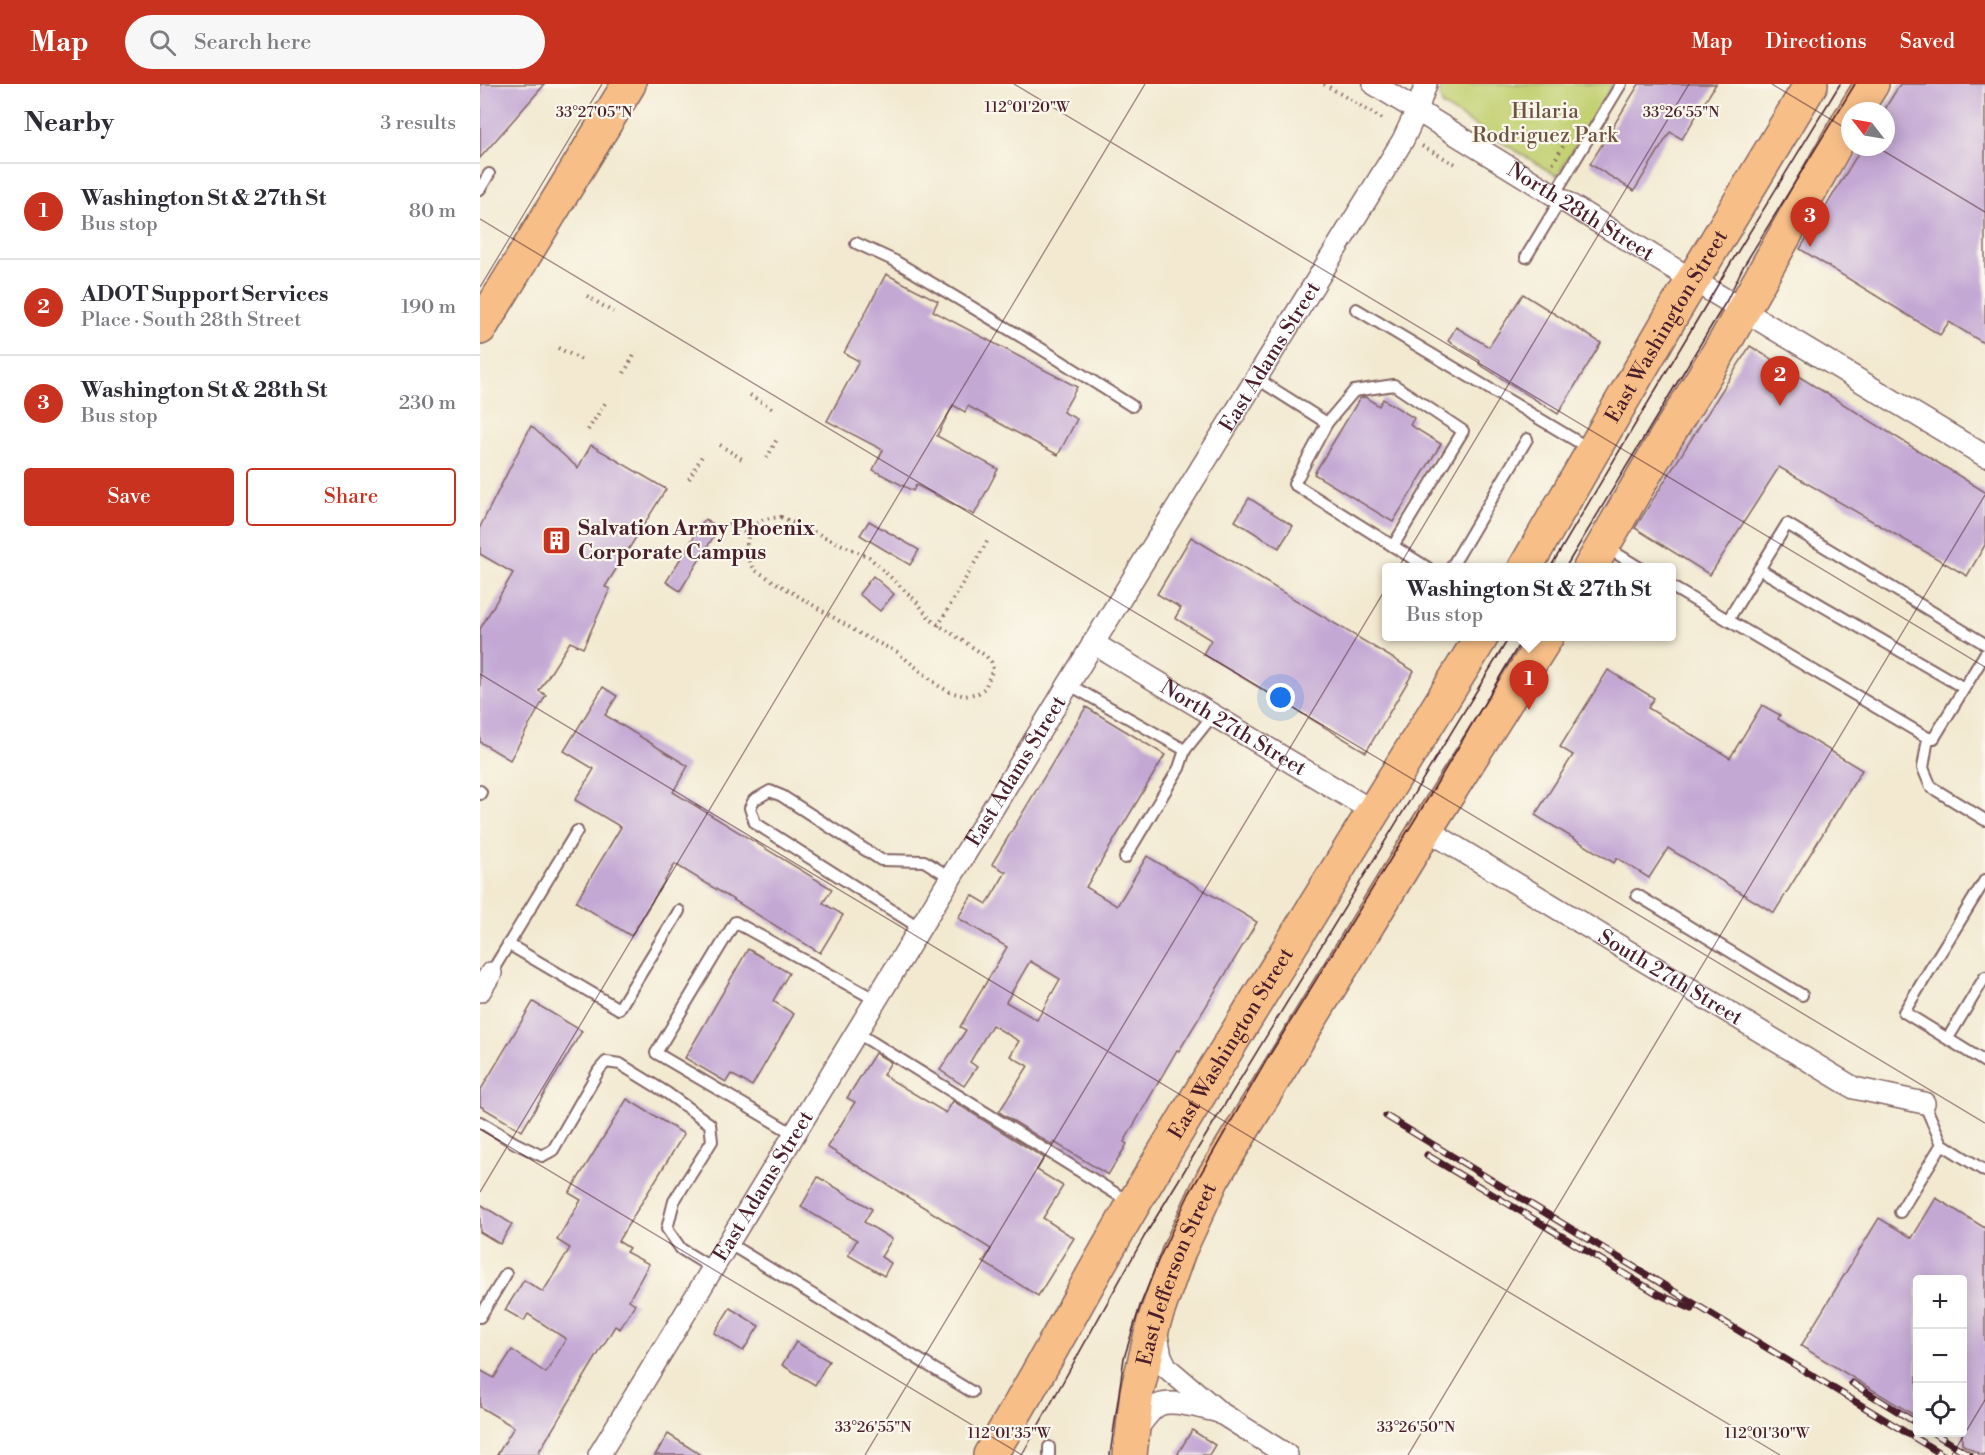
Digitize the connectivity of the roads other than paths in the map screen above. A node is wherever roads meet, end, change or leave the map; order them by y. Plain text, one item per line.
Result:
1 (628, 84) edge
2 (1374, 84) edge
3 (1426, 84) edge
4 (1621, 84) edge
5 (1811, 84) edge
6 (1872, 84) edge
7 (1861, 102) edge
8 (1417, 110) junction
9 (1841, 134) edge
10 (489, 174) dead end
11 (480, 189) edge
12 (1557, 197) junction
13 (856, 243) dead end
14 (1526, 257) dead end
15 (1693, 280) junction
16 (1735, 305) junction
17 (1356, 309) dead end
18 (480, 328) edge
19 (1256, 378) junction
20 (1132, 406) dead end
21 (1327, 423) junction
22 (1527, 439) dead end
23 (1593, 450) junction
24 (1985, 456) edge
25 (1394, 546) junction
26 (1597, 556) edge
27 (1422, 563) edge
28 (1453, 563) edge
29 (1527, 563) edge
30 (1624, 563) edge
31 (1759, 569) junction
32 (1676, 590) edge
33 (1728, 621) junction
34 (1479, 641) edge
35 (1544, 641) edge
36 (1093, 643) junction
37 (1985, 644) edge
38 (1985, 654) edge
39 (1068, 684) junction
40 (1964, 688) junction
41 (1213, 715) junction
42 (1928, 738) junction
43 (1185, 750) junction
44 (1374, 812) junction
45 (1985, 820) edge
46 (1426, 829) junction
47 (577, 831) dead end
48 (1125, 858) dead end
49 (950, 877) junction
50 (1985, 880) edge
51 (1637, 895) dead end
52 (679, 911) dead end
53 (920, 928) junction
54 (508, 944) junction
55 (1985, 977) edge
56 (485, 982) edge
57 (1802, 995) dead end
58 (876, 1000) junction
59 (856, 1032) junction
60 (1948, 1038) junction
61 (1985, 1062) edge
62 (1924, 1103) joint
63 (480, 1122) edge
64 (794, 1134) junction
65 (1942, 1144) junction
66 (1985, 1171) edge
67 (1134, 1204) junction
68 (1900, 1212) dead end
69 (728, 1243) junction
70 (712, 1268) junction
71 (506, 1274) dead end
72 (480, 1317) edge
73 (1154, 1322) junction
74 (1032, 1386) junction
75 (972, 1392) dead end
76 (1219, 1412) junction
77 (1129, 1449) edge
78 (599, 1455) edge
79 (990, 1455) edge
80 (1006, 1455) edge
81 (1287, 1455) edge

1 - 18 main road
2 - 8 street, North 28th Street
3 - 8 street, East Adams Street
4 - 12 lane
5 - 15 main road, East Washington Street
6 - 7 main road
8 - 12 street, North 28th Street
8 - 19 street, East Adams Street
9 - 16 main road
10 - 11 lane
12 - 14 lane
12 - 15 street, North 28th Street
13 - 20 lane
15 - 16 street, North 28th Street
15 - 23 main road, East Washington Street
16 - 24 street, North 28th Street
16 - 26 main road
17 - 23 lane
19 - 21 lane
19 - 36 street, East Adams Street
21 - 25 lane
21 - 25 lane
22 - 28 lane
23 - 29 main road, East Washington Street
25 - 27 lane
26 - 30 lane
31 - 33 lane
31 - 37 lane
31 - 40 lane
32 - 33 lane
33 - 42 lane
34 - 44 main road, East Washington Street
35 - 46 main road
36 - 39 street, East Adams Street
36 - 41 street, North 27th Street
38 - 40 lane
39 - 43 lane
39 - 49 street, East Adams Street
40 - 42 lane
41 - 43 lane
41 - 44 street, North 27th Street
42 - 45 lane
43 - 48 lane
44 - 67 main road, East Washington Street
46 - 62 street, South 27th Street
46 - 73 main road, East Jefferson Street
47 - 54 lane
49 - 53 street, East Adams Street
49 - 53 lane
50 - 60 lane
51 - 57 lane
52 - 54 lane
53 - 58 street, East Adams Street
54 - 56 lane
55 - 60 lane
58 - 59 street, East Adams Street
58 - 64 lane
59 - 64 street, East Adams Street
59 - 67 lane
60 - 61 lane
62 - 65 lane
63 - 70 lane
64 - 69 street, East Adams Street
65 - 66 lane
65 - 68 lane
67 - 74 main road, East Washington Street
69 - 70 street, East Adams Street
69 - 75 lane
70 - 78 street, East Adams Street
71 - 72 lane
73 - 76 street
73 - 77 main road, East Jefferson Street
74 - 79 main road, East Washington Street
74 - 80 main road
76 - 77 street
76 - 81 street

